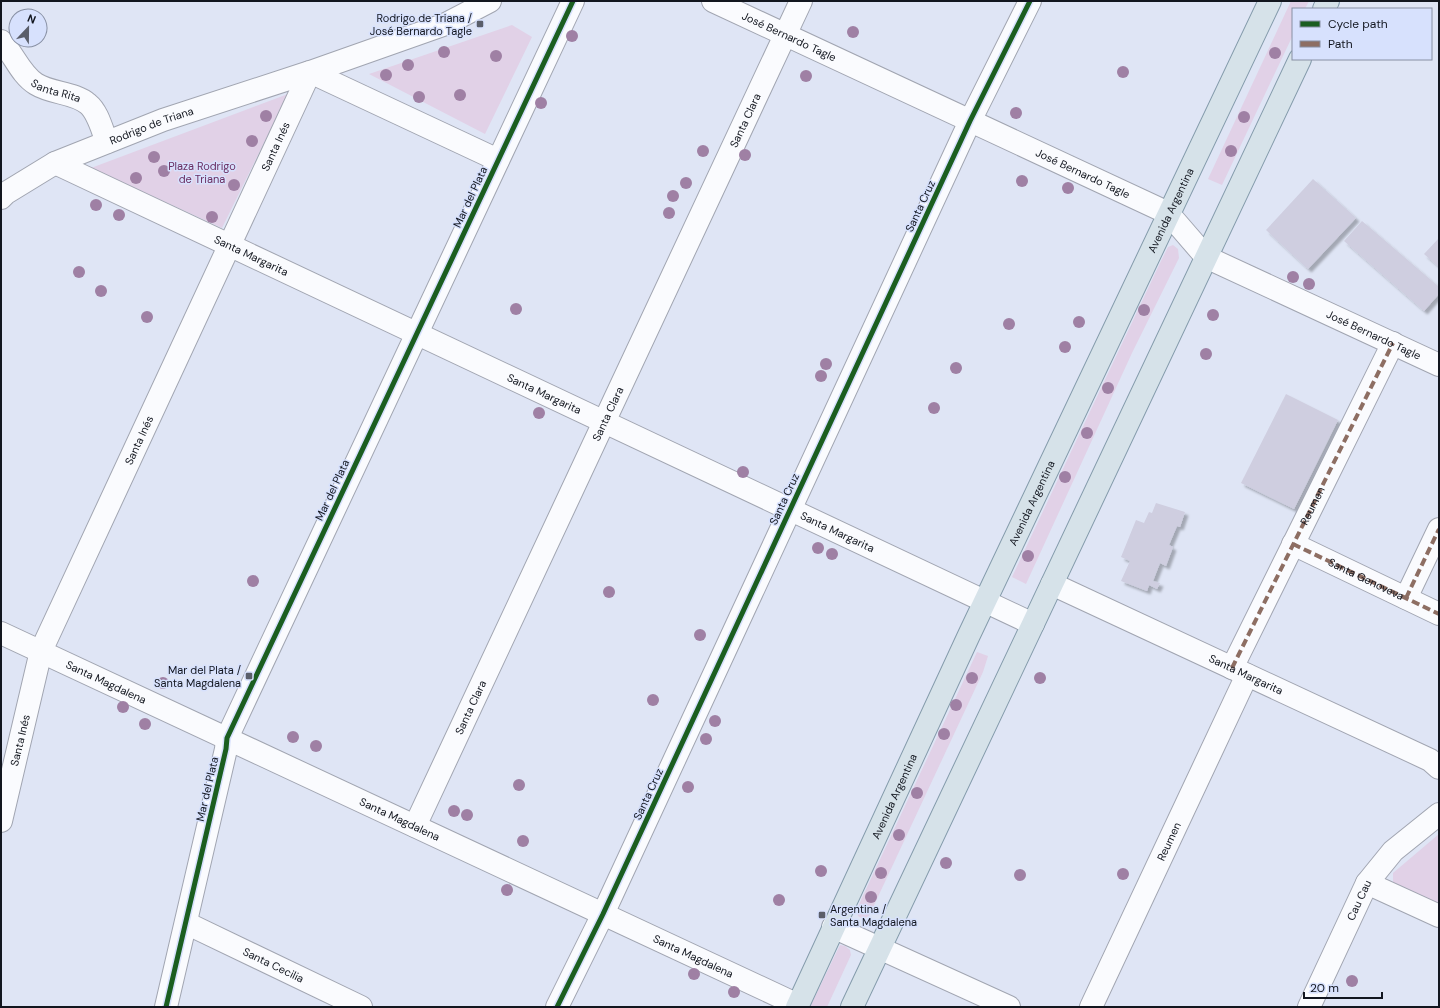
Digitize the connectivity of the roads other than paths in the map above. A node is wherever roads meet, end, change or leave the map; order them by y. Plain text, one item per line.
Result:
1 (490, 1) edge
2 (573, 1) edge
3 (713, 1) edge
4 (801, 1) edge
5 (1030, 1) edge
6 (1270, 1) edge
7 (786, 35) junction
8 (1, 41) edge
9 (1300, 60) edge
10 (310, 72) junction
11 (970, 121) junction
12 (107, 142) junction
13 (498, 160) junction
14 (54, 163) junction
15 (1, 198) edge
16 (1168, 213) junction
17 (230, 246) junction
18 (1206, 257) junction
19 (417, 334) junction
20 (1393, 343) junction
21 (1439, 365) edge
22 (604, 422) junction
23 (790, 510) junction
24 (1439, 529) edge
25 (1293, 544) junction
26 (1052, 584) junction
27 (1406, 598) junction
28 (985, 601) junction
29 (1439, 614) edge
30 (1033, 624) junction
31 (1, 633) edge
32 (42, 652) junction
33 (1240, 671) junction
34 (227, 738) junction
35 (1439, 768) edge
36 (1439, 814) edge
37 (1, 820) edge
38 (415, 826) junction
39 (1367, 883) junction
40 (603, 914) junction
41 (1439, 916) edge
42 (186, 923) junction
43 (833, 927) junction
44 (879, 947) junction
45 (798, 1006) edge
46 (166, 1007) edge
47 (361, 1007) edge
48 (557, 1007) edge
49 (852, 1007) edge
50 (1009, 1007) edge
51 (1091, 1007) edge
52 (1309, 1007) edge

1 - 10 street, Rodrigo de Triana
2 - 13 street, Mar del Plata
3 - 7 street, José Bernardo Tagle
4 - 7 street, Santa Clara
5 - 11 street, Santa Cruz
6 - 16 main road, Avenida Argentina
7 - 11 street, José Bernardo Tagle
7 - 22 street, Santa Clara
8 - 12 street, Santa Rita
9 - 18 main road
10 - 12 street, Rodrigo de Triana
10 - 13 street
10 - 17 street, Santa Inés
11 - 16 street, José Bernardo Tagle
11 - 23 street, Santa Cruz
12 - 14 street, Rodrigo de Triana
13 - 19 street, Mar del Plata
14 - 15 street, Rodrigo de Triana
14 - 17 street, Santa Margarita
16 - 18 street, José Bernardo Tagle
16 - 28 main road, Avenida Argentina
17 - 19 street, Santa Margarita
17 - 32 street, Santa Inés
18 - 20 street, José Bernardo Tagle
18 - 26 main road
19 - 22 street, Santa Margarita
19 - 34 street, Mar del Plata
20 - 21 street, José Bernardo Tagle
20 - 25 street, Reumen
22 - 23 street, Santa Margarita
22 - 38 street, Santa Clara
23 - 28 street, Santa Margarita
23 - 40 street, Santa Cruz
24 - 27 street
25 - 27 street, Santa Genoveva
25 - 33 street, Reumen
26 - 30 main road
26 - 33 street, Santa Margarita
27 - 29 street, Santa Genoveva
28 - 30 street, Santa Margarita
28 - 43 main road, Avenida Argentina
30 - 44 main road
31 - 32 street, Santa Magdalena
32 - 34 street, Santa Magdalena
32 - 37 street, Santa Inés
33 - 35 street, Santa Margarita
33 - 51 street, Reumen
34 - 38 street, Santa Magdalena
34 - 42 street, Mar del Plata
36 - 39 street, Cau Cau
38 - 40 street, Santa Magdalena
39 - 41 street
39 - 52 street, Cau Cau
40 - 45 street, Santa Magdalena
40 - 48 street, Santa Cruz
42 - 46 street, Mar del Plata
42 - 47 street, Santa Cecilia
43 - 44 street
43 - 45 main road, Avenida Argentina
44 - 49 main road
44 - 50 street

